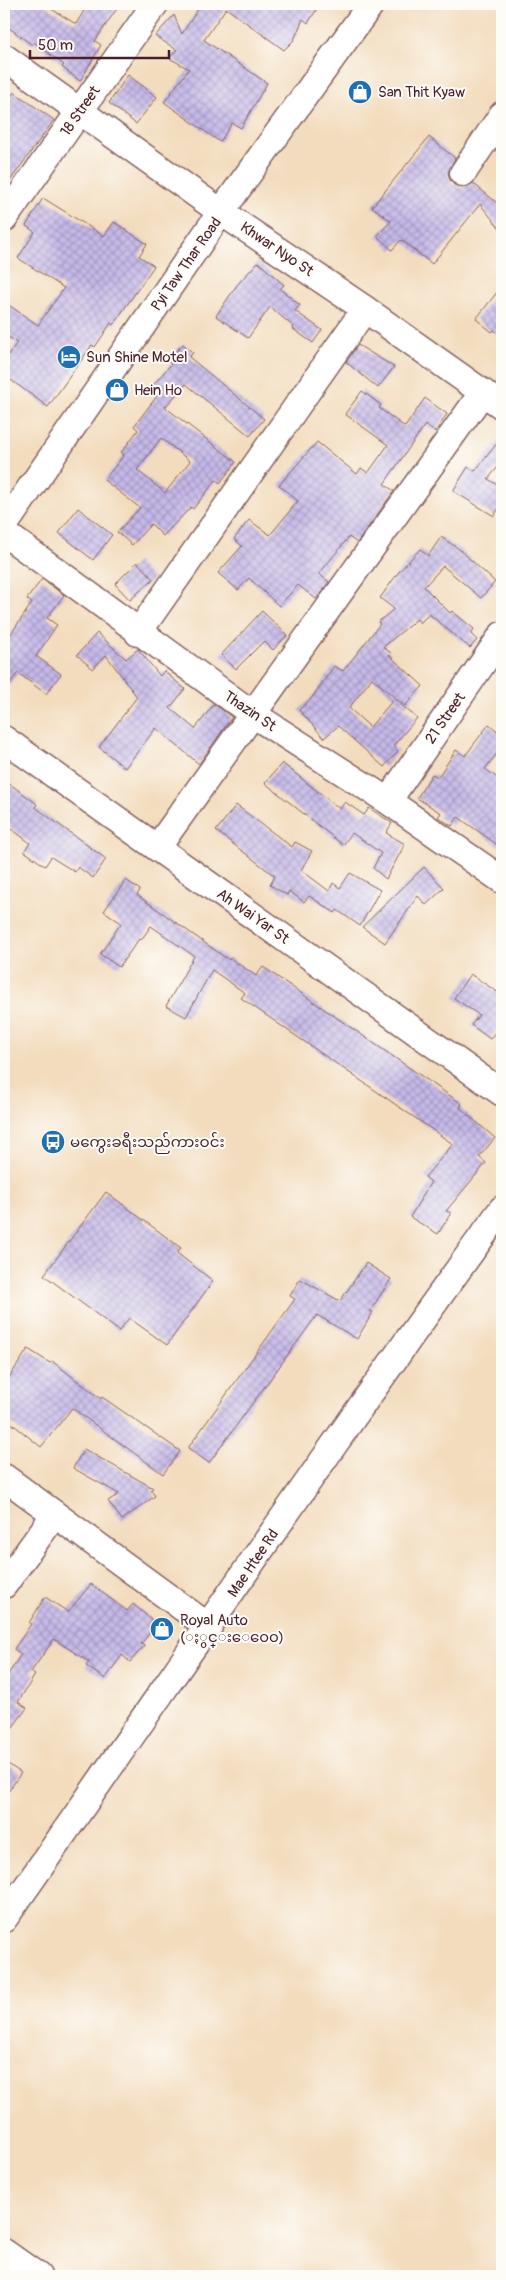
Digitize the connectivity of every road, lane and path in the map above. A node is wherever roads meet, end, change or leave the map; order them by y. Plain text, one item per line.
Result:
1 (155, 4) edge
2 (371, 4) edge
3 (4, 57) edge
4 (81, 110) junction
5 (502, 115) edge
6 (463, 173) dead end
7 (221, 212) junction
8 (4, 218) edge
9 (365, 309) junction
10 (492, 399) edge
11 (4, 526) edge
12 (4, 533) edge
13 (138, 633) junction
14 (502, 635) edge
15 (254, 715) junction
16 (4, 739) edge
17 (388, 801) junction
18 (157, 848) junction
19 (502, 880) edge
20 (502, 1093) edge
21 (502, 1209) edge
22 (4, 1477) edge
23 (55, 1514) junction
24 (4, 1585) edge
25 (209, 1627) junction
26 (4, 1919) edge
27 (4, 2252) edge
28 (38, 2276) edge

1 - 4 street, 18 Street
2 - 7 street, Pyi Taw Thar Road
3 - 4 street, Khwar Nyo St
4 - 7 street, Khwar Nyo St
4 - 8 street, 18 Street
5 - 6 street
7 - 9 street, Khwar Nyo St
7 - 11 street, Pyi Taw Thar Road
9 - 10 street, Khwar Nyo St
9 - 13 street
10 - 15 street
12 - 13 street, Thazin St
13 - 15 street, Thazin St
14 - 17 street, 21 Street
15 - 17 street, Thazin St
15 - 18 street
16 - 18 street, Ah Wai Yar St
17 - 19 street, Thazin St
18 - 20 street, Ah Wai Yar St
21 - 25 street, Mae Htee Rd
22 - 23 street
23 - 24 street
23 - 25 street
25 - 26 street, Mae Htee Rd
27 - 28 street

